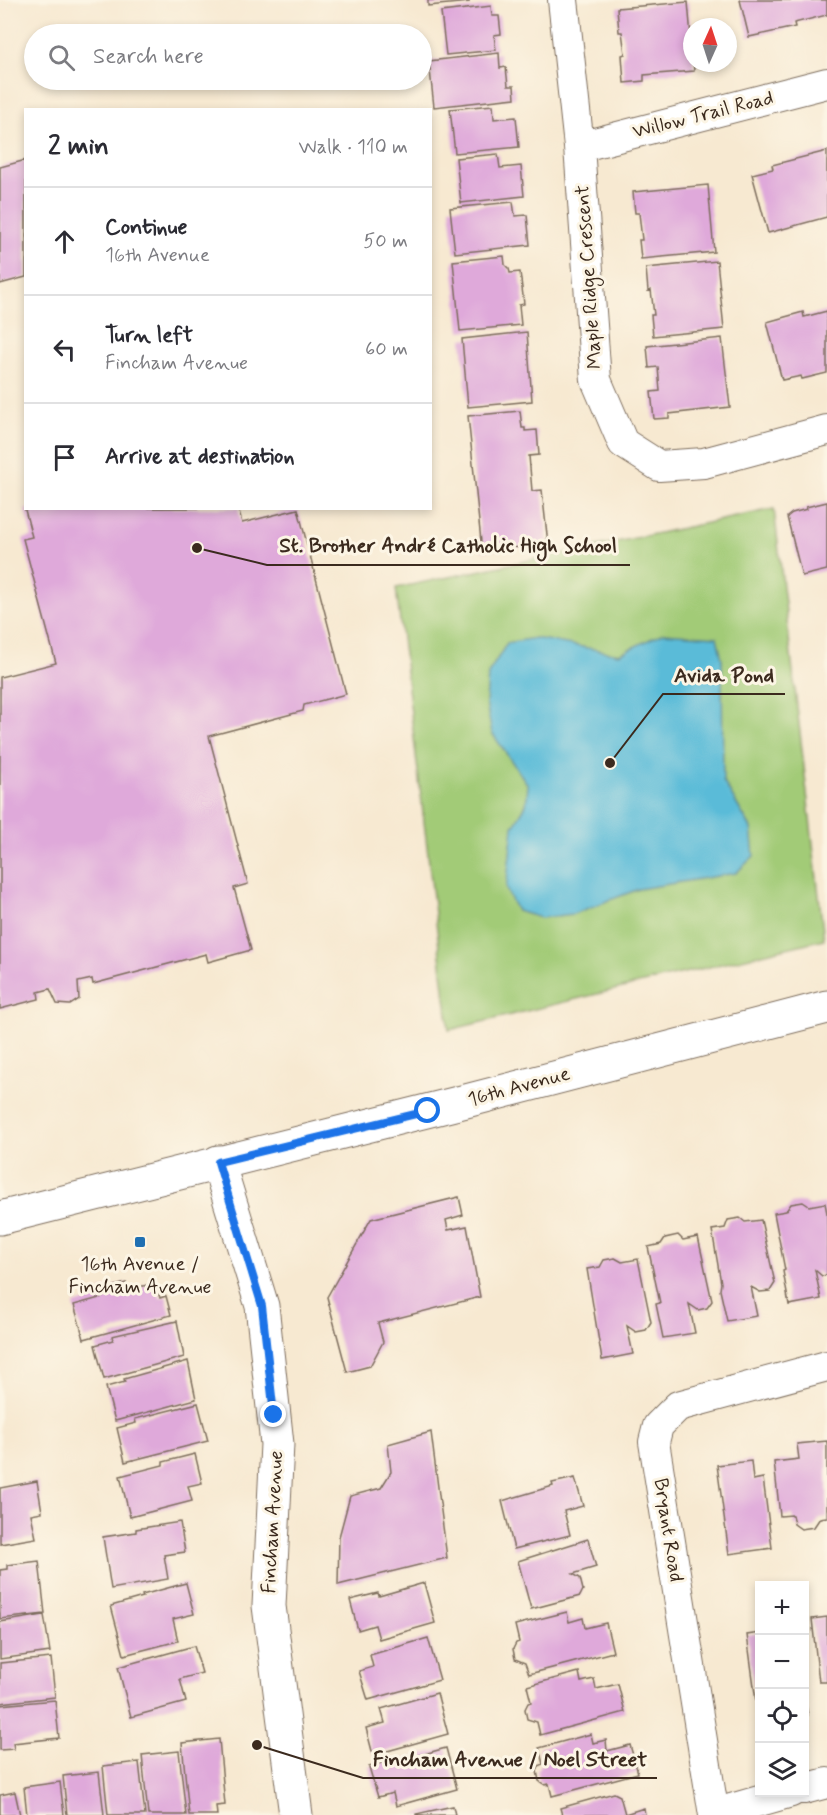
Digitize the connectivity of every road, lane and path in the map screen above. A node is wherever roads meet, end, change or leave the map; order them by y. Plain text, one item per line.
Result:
1 (563, 0) edge
2 (827, 83) edge
3 (579, 147) junction
4 (827, 430) edge
5 (822, 1003) edge
6 (218, 1162) junction
7 (0, 1218) edge
8 (827, 1366) edge
9 (827, 1783) edge
10 (809, 1788) edge
11 (774, 1797) edge
12 (714, 1814) edge
13 (296, 1815) edge

1 - 3 street, Maple Ridge Crescent
2 - 3 street, Willow Trail Road
3 - 4 street, Maple Ridge Crescent
5 - 6 main road, 16th Avenue
6 - 7 main road, 16th Avenue
6 - 13 main road, Fincham Avenue
8 - 12 street, Bryant Road
9 - 10 street
11 - 12 street

